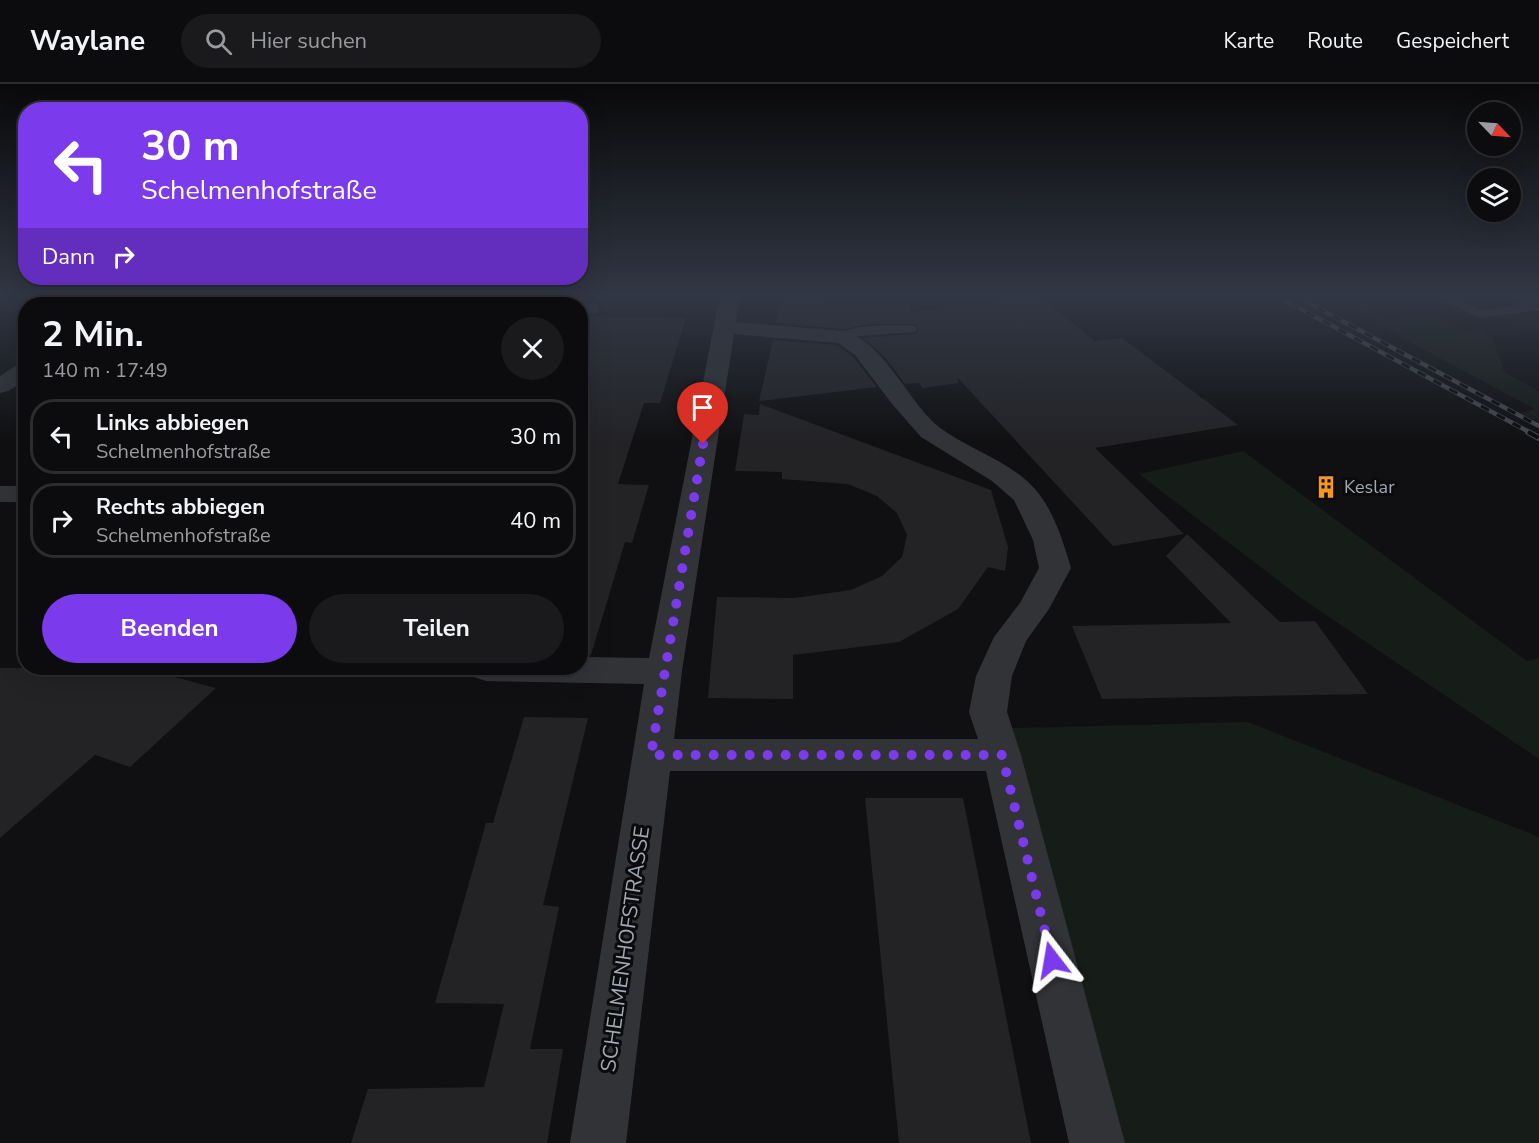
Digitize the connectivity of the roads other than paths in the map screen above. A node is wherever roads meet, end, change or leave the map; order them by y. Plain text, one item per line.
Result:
1 (720, 344) edge
2 (854, 344) edge
3 (18, 374) edge
4 (0, 386) edge
5 (0, 494) edge
6 (18, 494) edge
7 (588, 670) edge
8 (664, 671) junction
9 (651, 755) junction
10 (1002, 755) junction
11 (598, 1143) edge
12 (1097, 1143) edge

1 - 8 street, SCHELMENHOFSTRASSE
2 - 10 street
3 - 4 street
5 - 6 street
7 - 8 street
8 - 9 street, SCHELMENHOFSTRASSE
9 - 10 street
9 - 11 street, SCHELMENHOFSTRASSE
10 - 12 street

